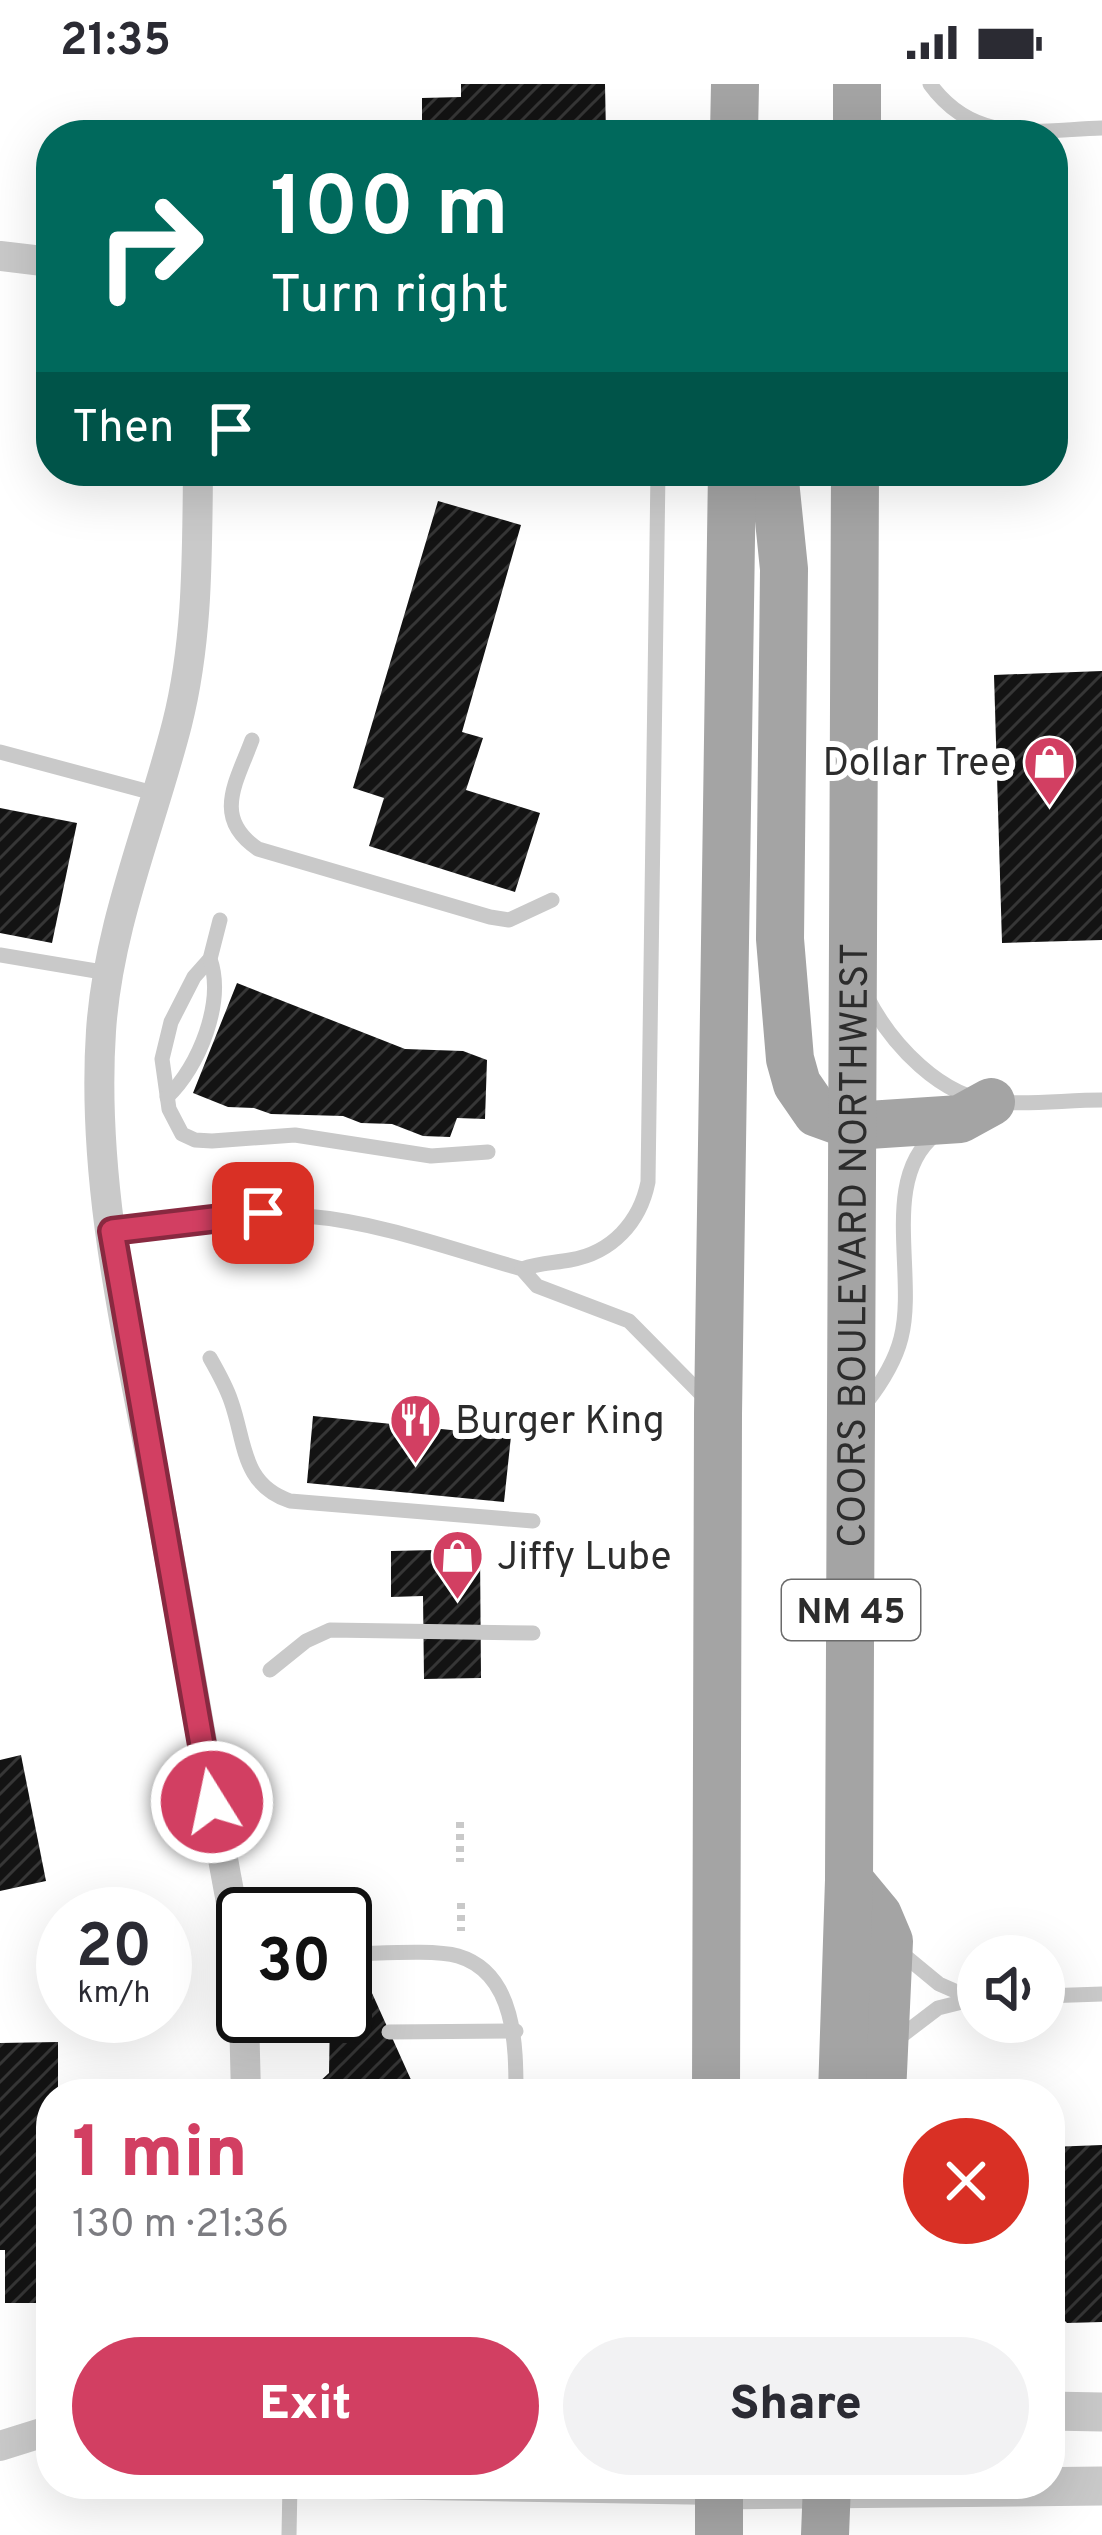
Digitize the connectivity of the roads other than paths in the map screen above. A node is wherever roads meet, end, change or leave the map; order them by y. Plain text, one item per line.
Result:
1 (735, 84) edge
2 (857, 84) edge
3 (931, 84) edge
4 (734, 120) edge
5 (856, 120) edge
6 (972, 120) edge
7 (1102, 128) edge
8 (1068, 130) edge
9 (0, 256) edge
10 (36, 260) edge
11 (198, 486) edge
12 (658, 486) edge
13 (732, 486) edge
14 (776, 486) edge
15 (855, 486) edge
16 (252, 740) dead end
17 (0, 752) edge
18 (157, 794) junction
19 (552, 900) dead end
20 (220, 920) dead end
21 (0, 955) edge
22 (210, 958) junction
23 (854, 968) junction
24 (108, 973) junction
25 (167, 1097) junction
26 (1102, 1100) edge
27 (975, 1110) junction
28 (853, 1126) junction
29 (488, 1152) dead end
30 (112, 1231) junction
31 (522, 1269) junction
32 (210, 1358) dead end
33 (718, 1414) junction
34 (853, 1420) junction
35 (533, 1521) dead end
36 (533, 1633) dead end
37 (270, 1670) dead end
38 (850, 1880) junction
39 (224, 1887) edge
40 (889, 1941) junction
41 (372, 1955) edge
42 (957, 1991) edge
43 (1102, 1994) edge
44 (1065, 1995) edge
45 (957, 2003) edge
46 (516, 2031) junction
47 (389, 2032) dead end
48 (244, 2043) edge
49 (884, 2072) edge
50 (246, 2079) edge
51 (516, 2079) edge
52 (716, 2079) edge
53 (843, 2079) edge
54 (1065, 2411) edge
55 (1102, 2412) edge
56 (36, 2435) edge
57 (0, 2446) edge
58 (1102, 2486) edge
59 (1065, 2488) edge
60 (290, 2499) edge
61 (645, 2499) edge
62 (891, 2499) edge
63 (719, 2503) edge
64 (826, 2503) edge
65 (289, 2535) edge

1 - 4 main road
2 - 5 main road
3 - 6 lane
7 - 8 lane
9 - 10 street
11 - 18 street
12 - 31 lane
13 - 33 main road
14 - 28 main road
15 - 23 main road, COORS BOULEVARD NORTHWEST / NM 45
16 - 19 lane
17 - 18 lane
18 - 24 street
20 - 22 lane
21 - 24 lane
22 - 25 lane
22 - 25 lane
23 - 27 lane
23 - 28 main road, COORS BOULEVARD NORTHWEST / NM 45
24 - 30 street
25 - 29 lane
26 - 27 lane
27 - 28 main road
27 - 34 lane
28 - 34 main road, COORS BOULEVARD NORTHWEST / NM 45
30 - 31 lane
30 - 39 street
31 - 33 lane
32 - 35 lane
33 - 52 main road
34 - 38 main road, COORS BOULEVARD NORTHWEST / NM 45
36 - 37 lane
38 - 40 main road
38 - 53 main road, COORS BOULEVARD NORTHWEST / NM 45
40 - 42 lane
40 - 49 main road
41 - 46 lane
43 - 44 lane
45 - 49 lane
46 - 47 lane
46 - 51 lane
48 - 50 street
54 - 55 street
56 - 57 street
58 - 59 street
60 - 65 lane
61 - 63 street
62 - 64 street
63 - 64 street

